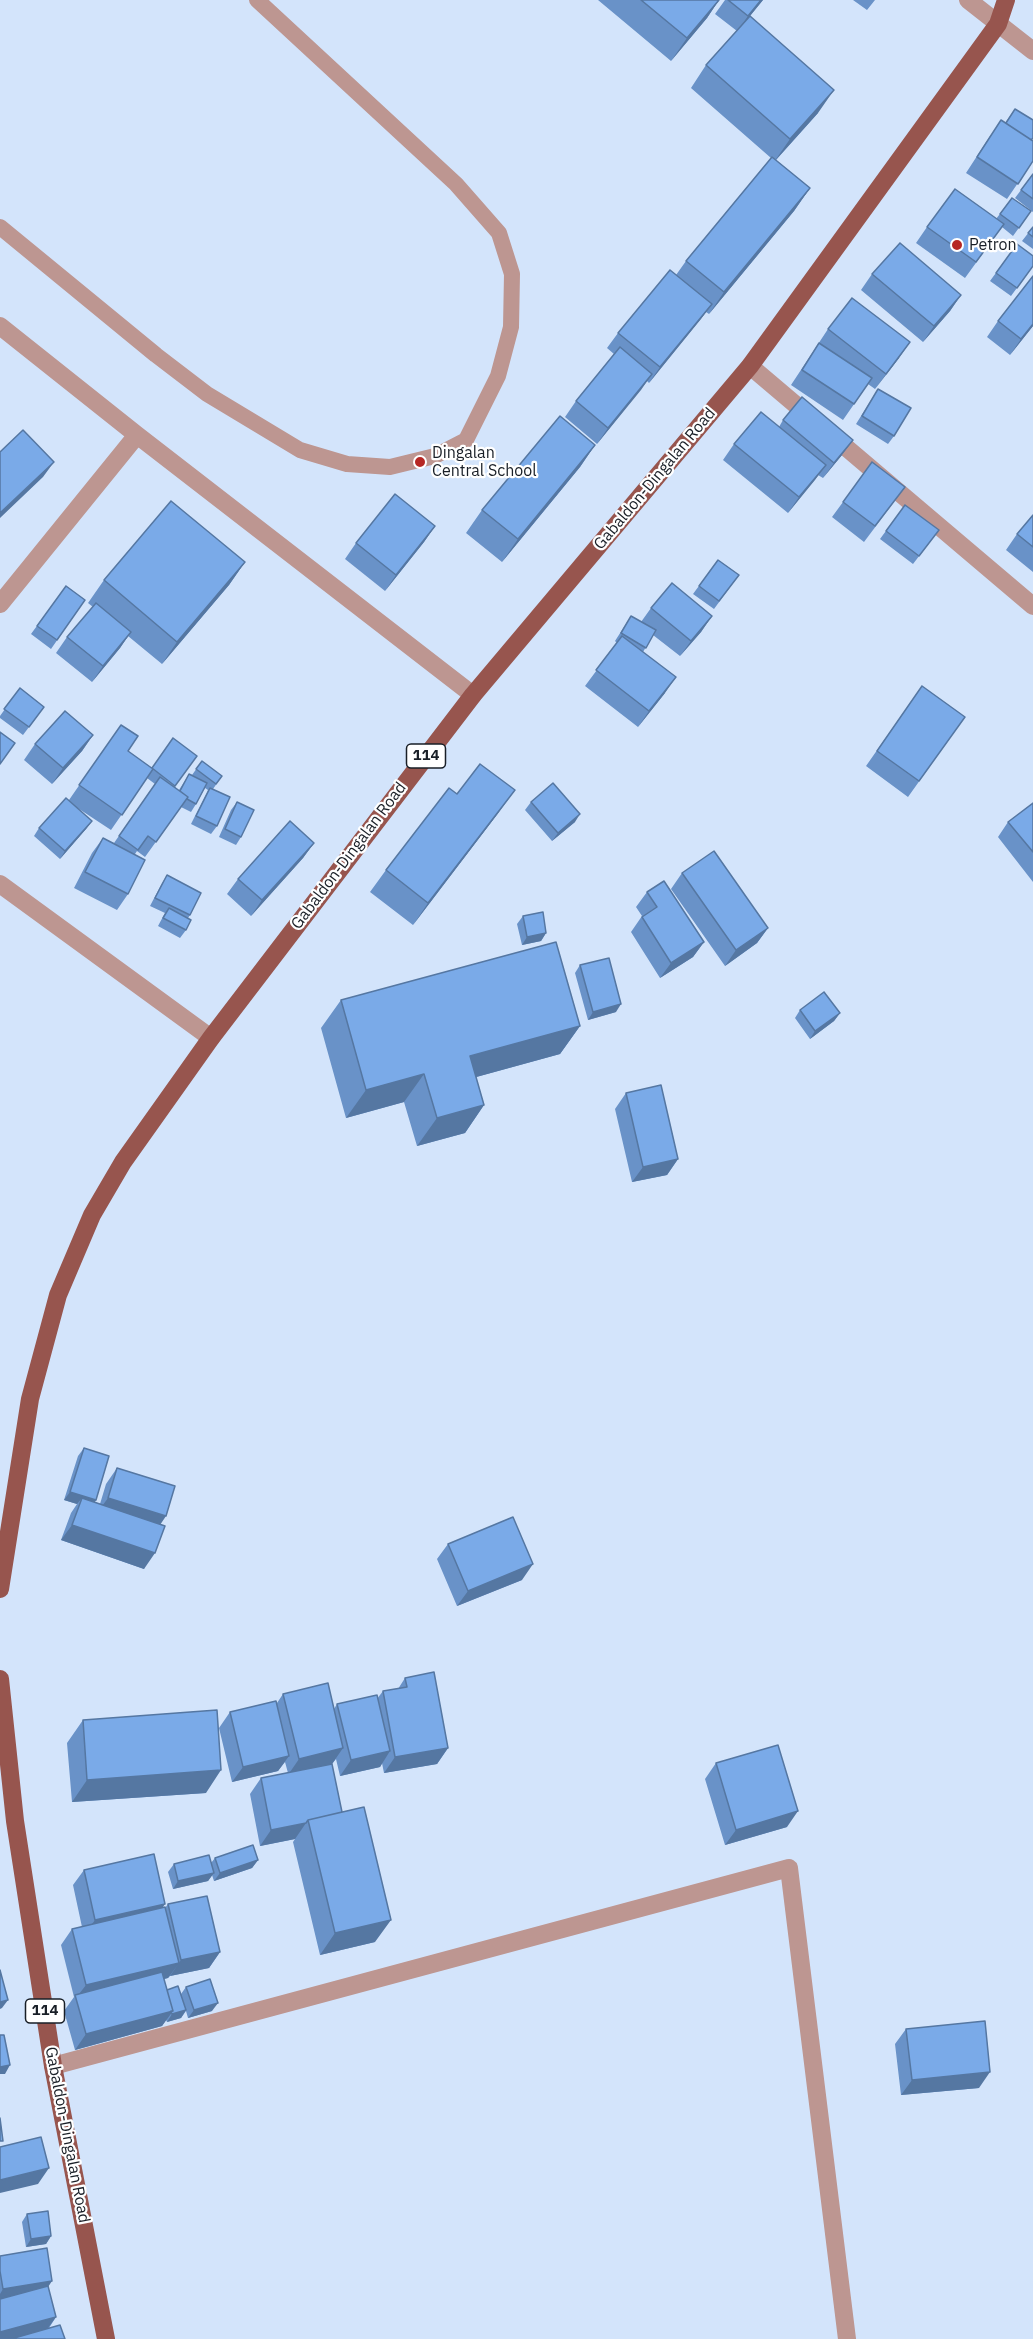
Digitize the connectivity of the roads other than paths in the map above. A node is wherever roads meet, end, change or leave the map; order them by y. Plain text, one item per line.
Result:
1 (257, 0) edge
2 (968, 0) edge
3 (1006, 0) edge
4 (998, 24) junction
5 (1033, 51) edge
6 (0, 227) edge
7 (0, 326) edge
8 (750, 366) junction
9 (137, 435) junction
10 (0, 604) edge
11 (1033, 606) edge
12 (473, 694) junction
13 (0, 884) edge
14 (211, 1038) junction
15 (0, 1589) edge
16 (0, 1679) edge
17 (53, 2066) junction
18 (106, 2339) edge
19 (847, 2339) edge

1 - 6 lane
2 - 4 street
3 - 4 main road, Gabaldon-Dingalan Road / 114
4 - 5 street
4 - 8 main road, Gabaldon-Dingalan Road / 114
7 - 9 street
8 - 11 street
8 - 12 main road, Gabaldon-Dingalan Road / 114
9 - 10 street
9 - 12 street
12 - 14 main road, Gabaldon-Dingalan Road / 114
13 - 14 street
14 - 15 main road, Gabaldon-Dingalan Road / 114
16 - 17 main road, Gabaldon-Dingalan Road / 114
17 - 18 main road, Gabaldon-Dingalan Road / 114
17 - 19 street

